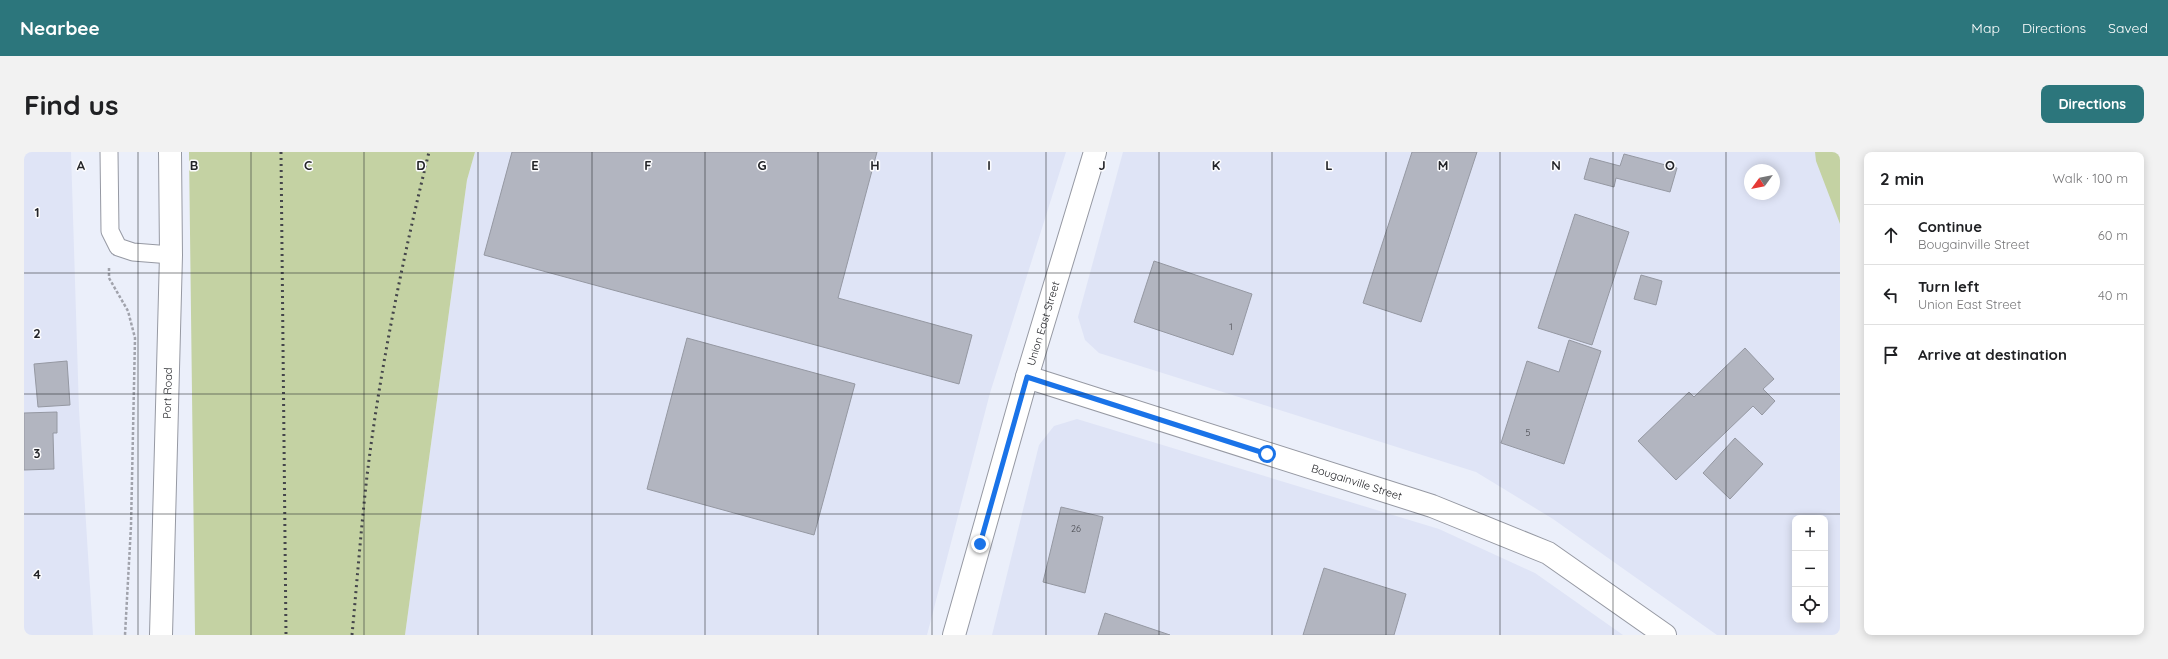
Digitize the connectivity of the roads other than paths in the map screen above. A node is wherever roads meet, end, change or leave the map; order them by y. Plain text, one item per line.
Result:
1 (109, 152) edge
2 (170, 152) edge
3 (1095, 152) edge
4 (171, 255) junction
5 (1027, 377) junction
6 (161, 635) edge
7 (954, 635) edge
8 (1665, 635) edge

1 - 4 lane
2 - 4 street, Port Road
3 - 5 street, Union East Street
4 - 6 street, Port Road
5 - 7 street, Union East Street
5 - 8 street, Bougainville Street

